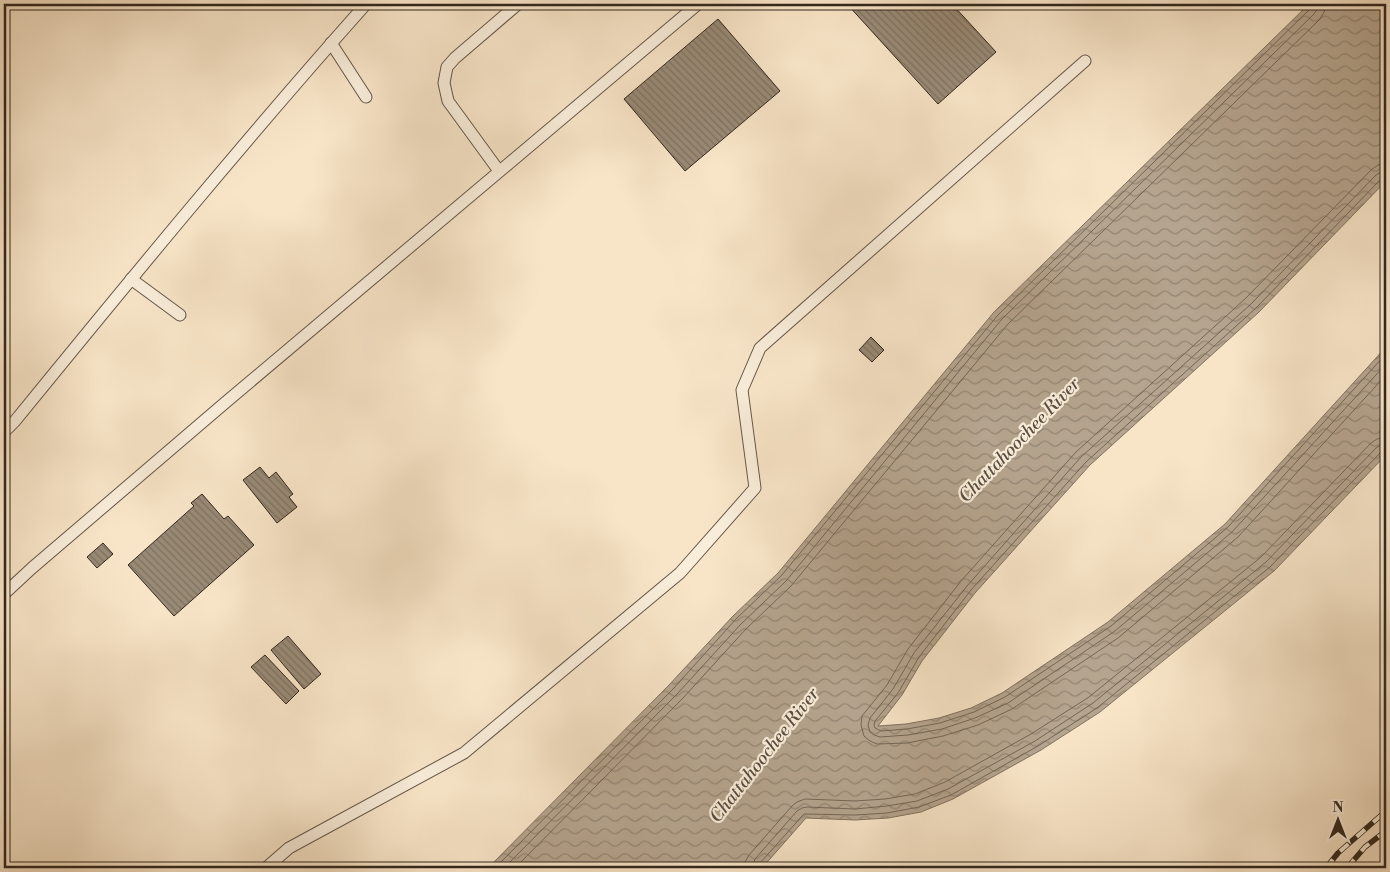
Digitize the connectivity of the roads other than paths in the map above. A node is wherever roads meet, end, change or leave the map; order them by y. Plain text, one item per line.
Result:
1 (366, 4) edge
2 (518, 4) edge
3 (698, 4) edge
4 (331, 43) junction
5 (1085, 61) dead end
6 (366, 97) dead end
7 (499, 171) junction
8 (131, 279) junction
9 (180, 315) dead end
10 (4, 432) edge
11 (4, 594) edge
12 (266, 868) edge

1 - 4 lane
2 - 7 lane
3 - 7 lane
4 - 6 lane
4 - 8 lane
5 - 12 lane
7 - 11 lane
8 - 9 lane
8 - 10 lane

